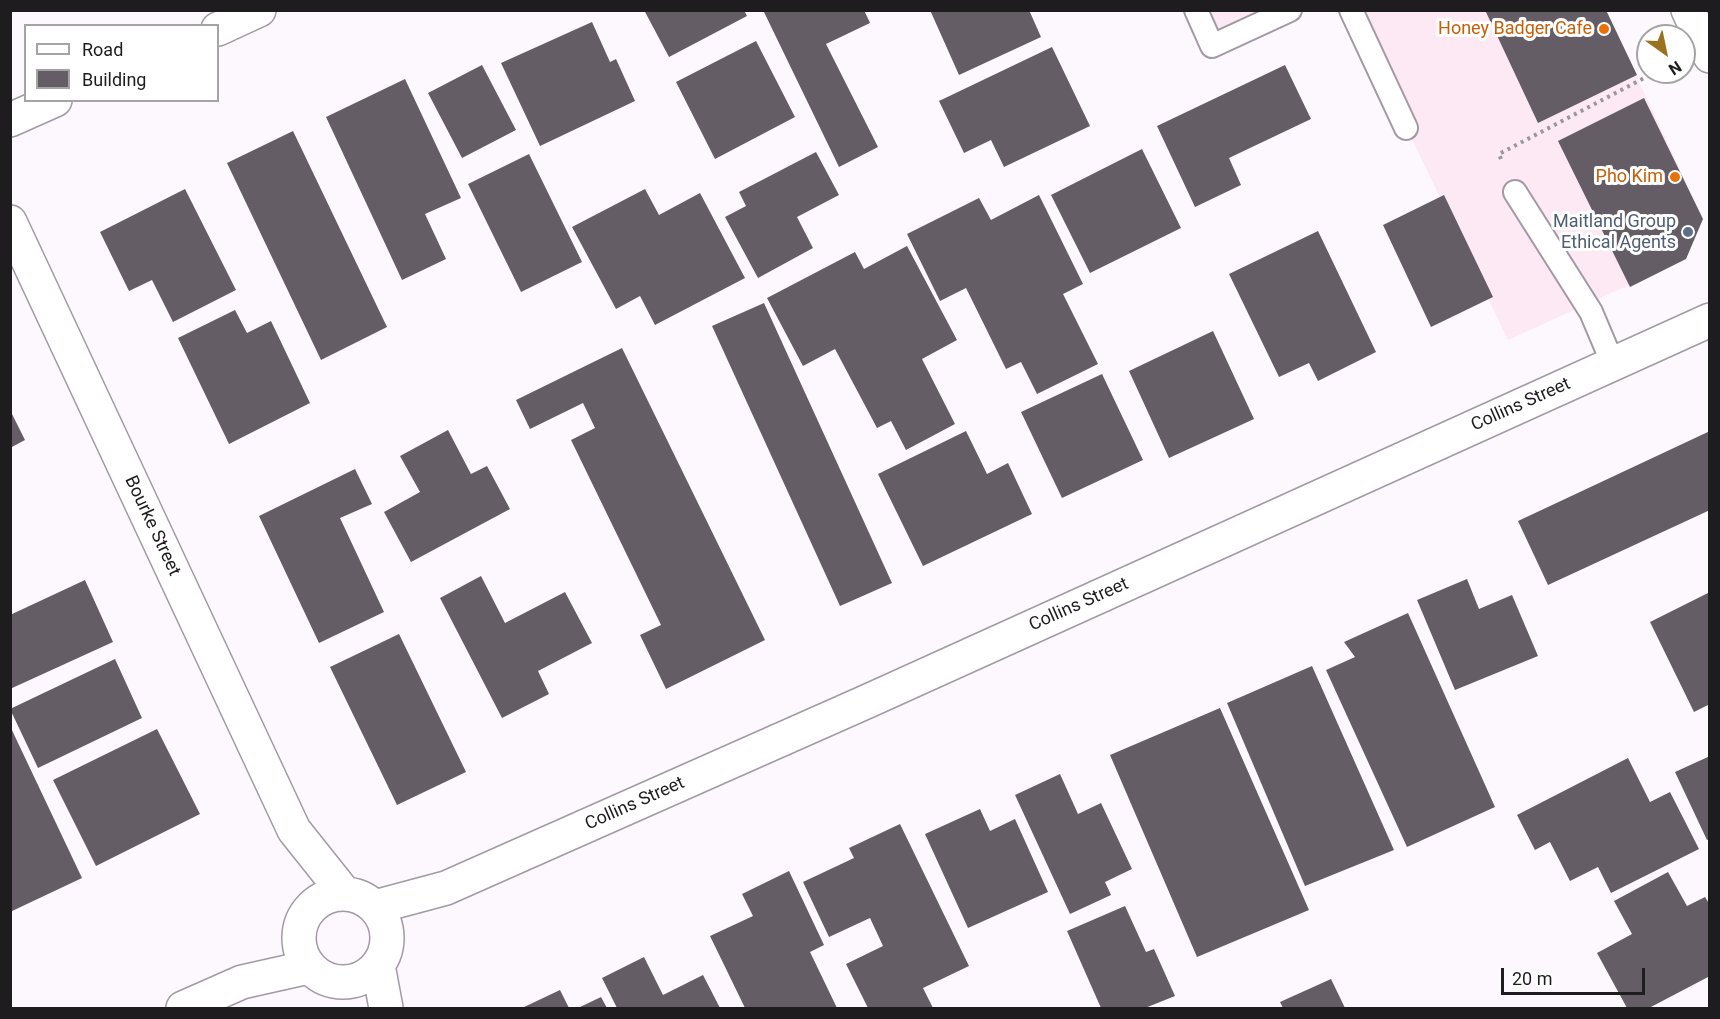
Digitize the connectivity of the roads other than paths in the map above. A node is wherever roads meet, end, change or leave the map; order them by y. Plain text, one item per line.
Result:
1 (259, 10) edge
2 (1196, 10) edge
3 (1290, 10) edge
4 (1351, 10) edge
5 (1688, 10) edge
6 (219, 29) edge
7 (1710, 56) edge
8 (50, 102) edge
9 (10, 120) edge
10 (1406, 128) dead end
11 (1515, 192) road end
12 (10, 222) edge
13 (1710, 320) edge
14 (1613, 364) junction
15 (294, 830) junction
16 (446, 888) junction
17 (345, 894) junction
18 (375, 907) junction
19 (309, 910) junction
20 (383, 951) junction
21 (304, 954) junction
22 (342, 982) junction
23 (183, 1008) edge
24 (364, 1008) edge
25 (386, 1008) edge

1 - 6 street
2 - 3 lane
4 - 10 lane
5 - 7 street
8 - 9 street
11 - 14 lane
12 - 15 street, Bourke Street
13 - 14 street, Collins Street
14 - 16 street, Collins Street
15 - 17 street, Bourke Street
15 - 19 street, Bourke Street
16 - 18 street, Collins Street
16 - 20 street, Collins Street
17 - 18 street
17 - 19 street
18 - 20 street
19 - 21 street
20 - 22 street
20 - 25 street
21 - 22 street
21 - 23 street
22 - 24 street

